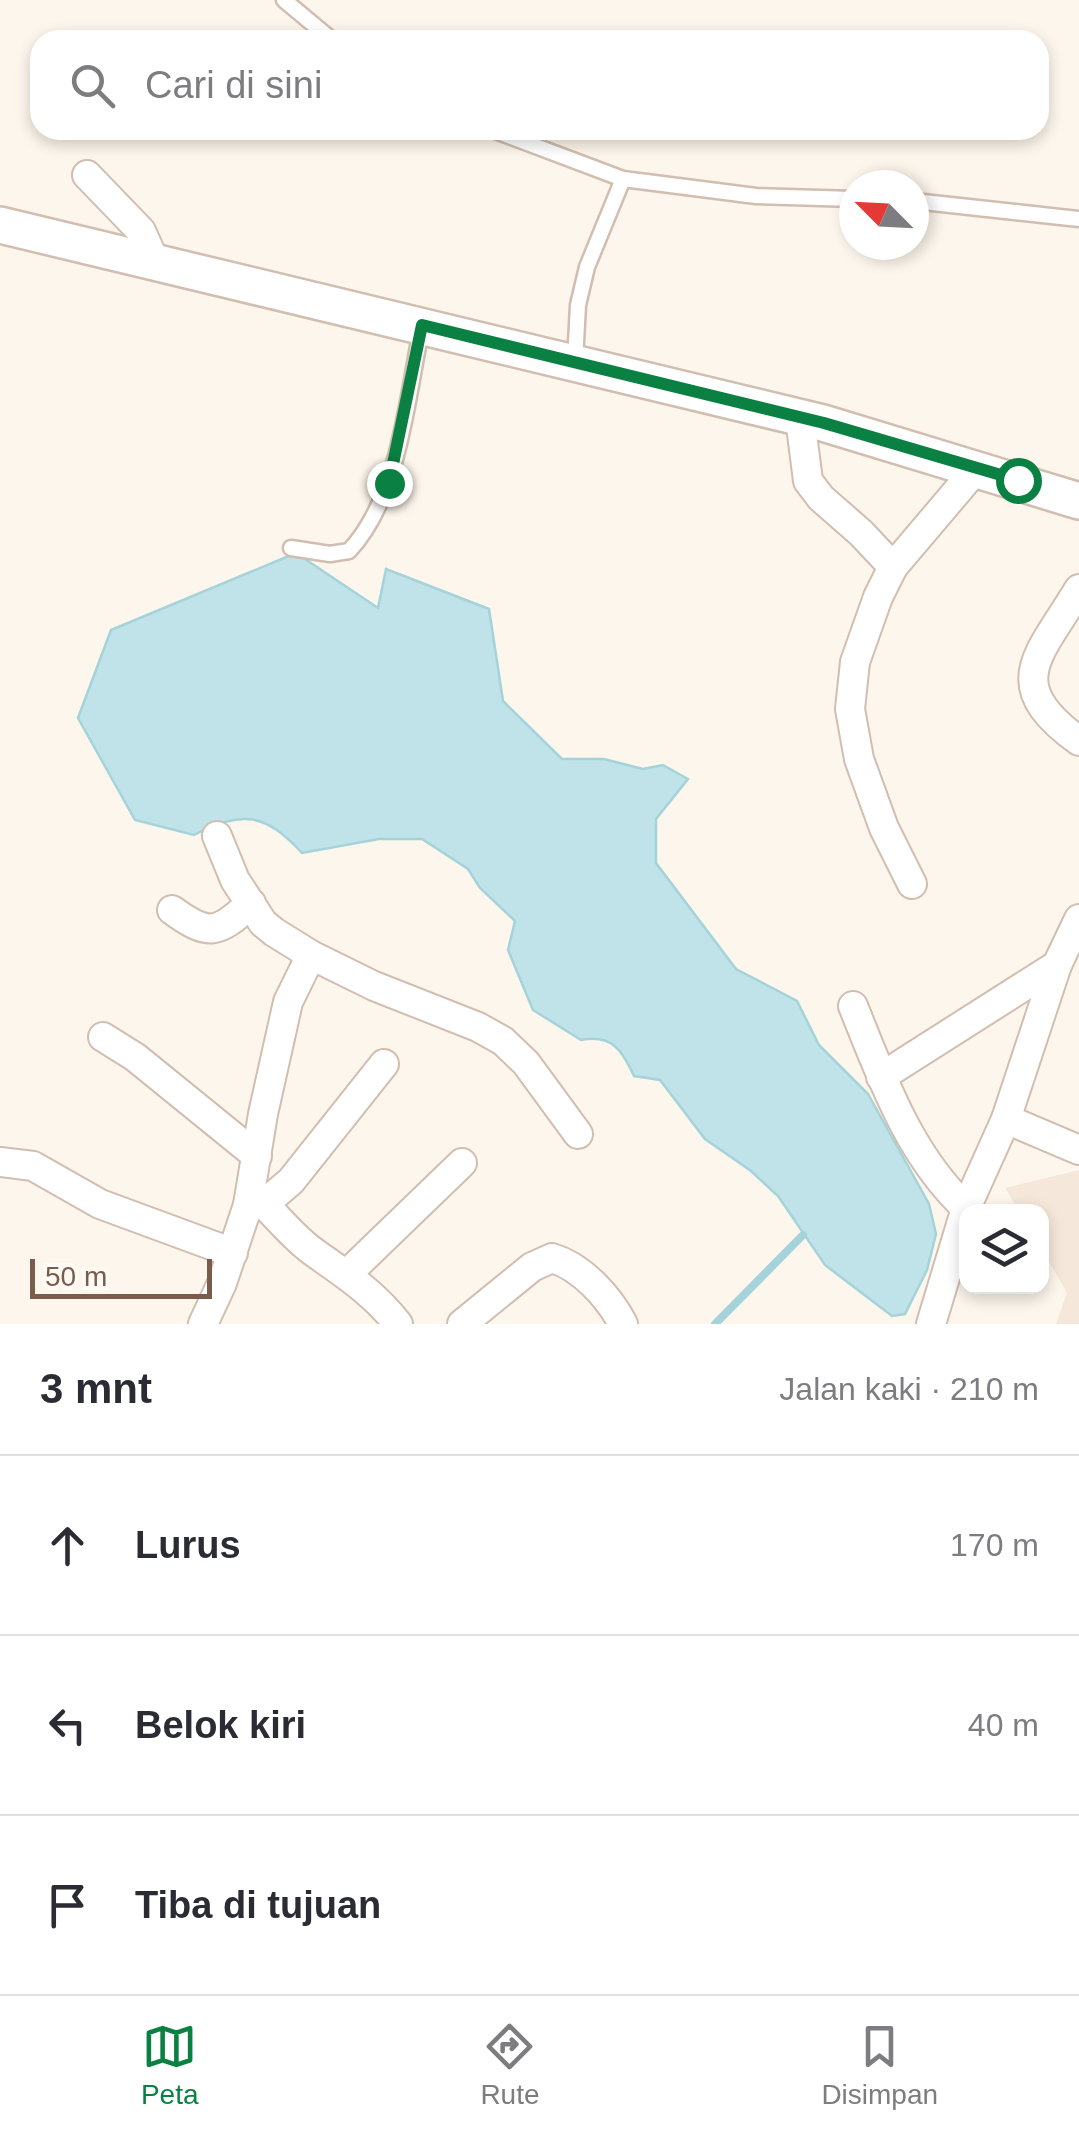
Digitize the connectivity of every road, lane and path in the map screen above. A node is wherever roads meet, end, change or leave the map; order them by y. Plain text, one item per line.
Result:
1 (284, 0) edge
2 (320, 30) edge
3 (520, 140) edge
4 (87, 175) dead end
5 (623, 178) junction
6 (839, 199) edge
7 (929, 202) edge
8 (1079, 219) edge
9 (0, 224) edge
10 (154, 260) junction
11 (422, 325) junction
12 (576, 362) junction
13 (800, 418) junction
14 (976, 469) junction
15 (1079, 501) edge
16 (291, 548) dead end
17 (893, 567) junction
18 (1079, 589) edge
19 (1079, 742) edge
20 (218, 836) dead end
21 (912, 884) dead end
22 (251, 904) junction
23 (172, 910) dead end
24 (1079, 919) edge
25 (311, 955) junction
26 (1057, 965) junction
27 (853, 1006) dead end
28 (102, 1036) dead end
29 (384, 1064) dead end
30 (881, 1077) junction
31 (1006, 1119) junction
32 (578, 1134) dead end
33 (1079, 1150) edge
34 (257, 1156) junction
35 (0, 1162) edge
36 (462, 1162) dead end
37 (256, 1204) junction
38 (962, 1204) edge
39 (968, 1204) edge
40 (959, 1231) edge
41 (233, 1253) junction
42 (348, 1273) junction
43 (204, 1324) edge
44 (398, 1324) edge
45 (462, 1324) edge
46 (623, 1324) edge
47 (930, 1324) edge

1 - 2 lane
3 - 5 lane
4 - 10 street
5 - 6 lane
5 - 12 lane
7 - 8 lane
9 - 10 street
10 - 11 street
11 - 12 street
11 - 16 lane
12 - 13 street
13 - 14 street
13 - 17 street
14 - 15 street
14 - 17 street
17 - 21 street
18 - 19 street
20 - 22 street
22 - 23 street
22 - 25 street
24 - 26 street
25 - 32 street
25 - 34 street
26 - 30 street
26 - 31 street
27 - 30 street
28 - 34 street
29 - 37 street
30 - 38 street
31 - 33 street
31 - 39 street
34 - 37 street
35 - 41 street
36 - 42 street
37 - 41 street
37 - 42 street
40 - 47 street
41 - 43 street
42 - 44 street
45 - 46 street

